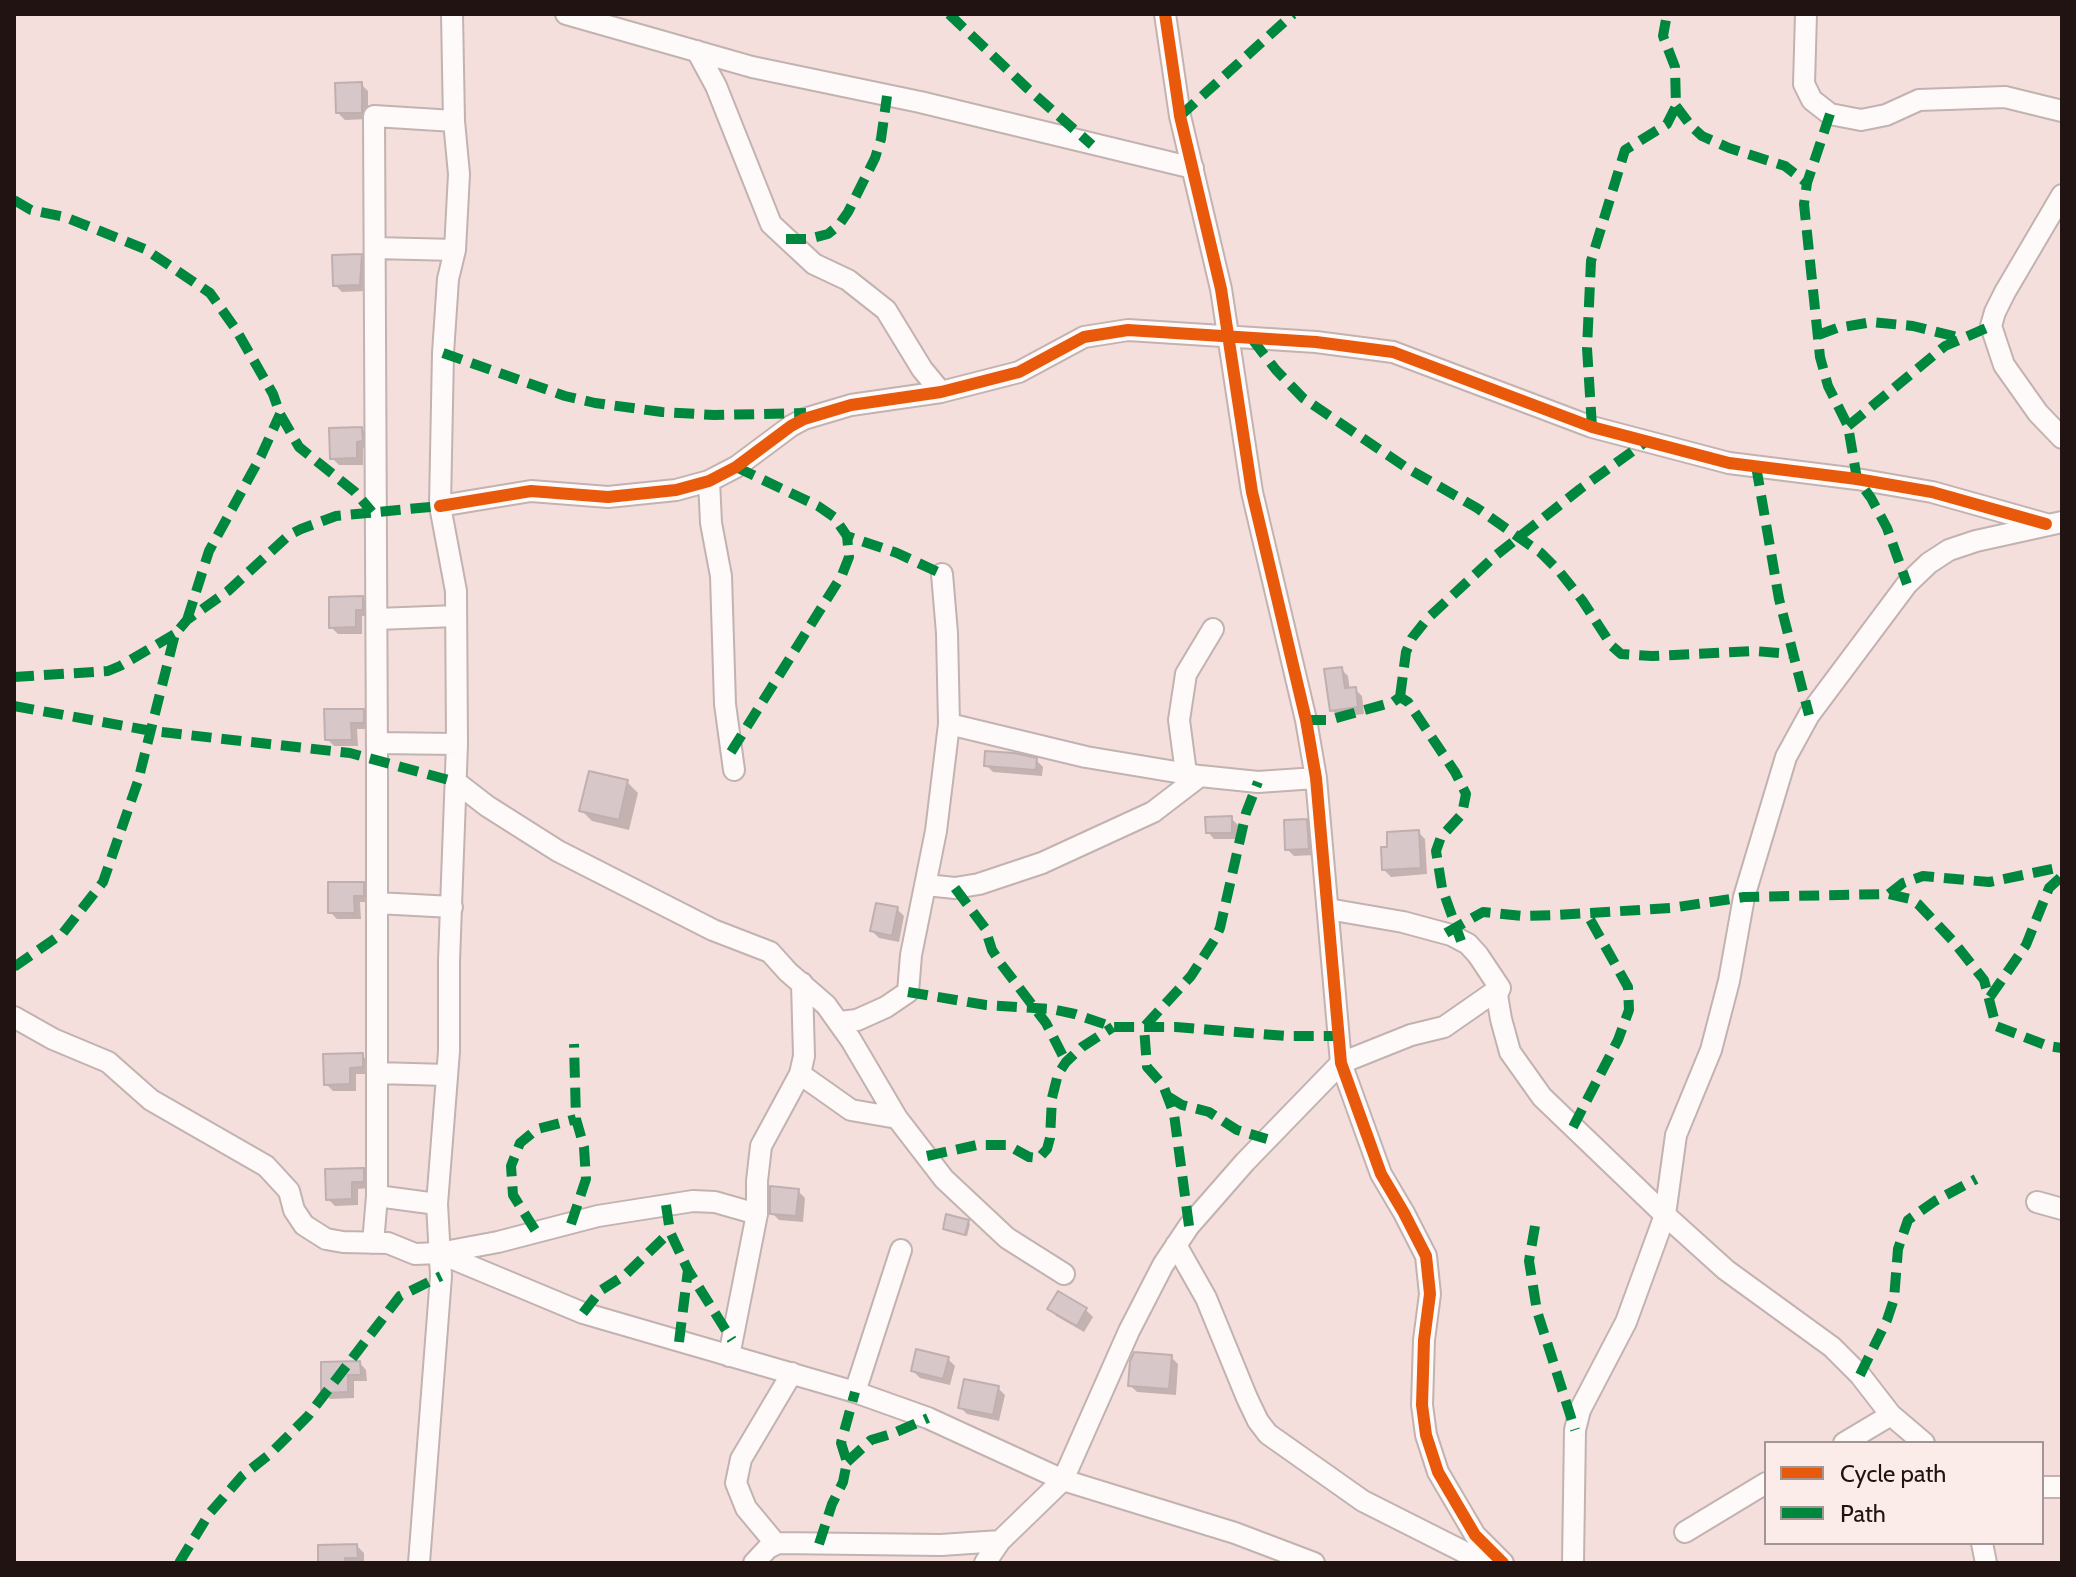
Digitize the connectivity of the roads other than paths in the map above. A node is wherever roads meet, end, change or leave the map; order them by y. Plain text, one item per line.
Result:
1 (452, 14) edge
2 (566, 14) edge
3 (1165, 14) edge
4 (1806, 14) edge
5 (697, 51) junction
6 (2062, 111) edge
7 (454, 121) junction
8 (1193, 168) junction
9 (2062, 195) edge
10 (375, 248) junction
11 (455, 250) junction
12 (1228, 337) junction
13 (941, 392) junction
14 (2062, 438) edge
15 (709, 481) junction
16 (440, 506) junction
17 (2054, 523) edge
18 (942, 574) dead end
19 (456, 616) junction
20 (377, 619) junction
21 (1213, 629) dead end
22 (949, 724) junction
23 (377, 743) junction
24 (457, 744) junction
25 (734, 770) dead end
26 (1193, 774) junction
27 (1316, 778) junction
28 (456, 782) junction
29 (926, 885) junction
30 (377, 903) junction
31 (452, 907) junction
32 (1328, 909) junction
33 (802, 983) junction
34 (1500, 988) junction
35 (14, 1017) edge
36 (839, 1022) junction
37 (1341, 1063) junction
38 (377, 1073) junction
39 (800, 1074) junction
40 (447, 1075) junction
41 (897, 1118) junction
42 (377, 1196) junction
43 (2037, 1202) dead end
44 (437, 1204) junction
45 (2062, 1209) edge
46 (757, 1214) junction
47 (1665, 1215) junction
48 (373, 1243) junction
49 (1176, 1245) junction
50 (901, 1250) dead end
51 (439, 1253) junction
52 (1064, 1274) dead end
53 (729, 1356) junction
54 (792, 1373) junction
55 (855, 1392) junction
56 (1891, 1415) junction
57 (1847, 1441) edge
58 (1922, 1441) edge
59 (1063, 1480) junction
60 (1764, 1484) edge
61 (1685, 1532) dead end
62 (1000, 1541) junction
63 (776, 1544) junction
64 (419, 1563) edge
65 (754, 1563) edge
66 (985, 1563) edge
67 (1314, 1563) edge
68 (1486, 1563) edge
69 (1503, 1563) edge
70 (1573, 1563) edge

1 - 7 street
2 - 5 street
3 - 8 street
4 - 6 street
5 - 8 street
5 - 13 street
7 - 10 street
7 - 11 street
8 - 12 street
9 - 14 street
10 - 11 street
10 - 20 street
11 - 16 street
12 - 13 street
12 - 17 street
12 - 27 street
13 - 15 street
15 - 16 street
15 - 25 street
16 - 19 street
17 - 47 street
18 - 22 street
19 - 20 street
19 - 24 street
20 - 23 street
21 - 26 street
22 - 26 street
22 - 29 street
23 - 24 street
23 - 30 street
24 - 28 street
26 - 27 street
26 - 29 street
27 - 32 street
28 - 31 street
28 - 33 street
29 - 36 street
30 - 31 street
30 - 38 street
31 - 40 street
32 - 34 street
32 - 37 street
33 - 36 street
33 - 39 street
34 - 37 street
34 - 47 street
35 - 48 street
36 - 41 street
37 - 49 street
37 - 69 street
38 - 40 street
38 - 42 street
39 - 41 street
39 - 46 street
40 - 44 street
41 - 52 street
42 - 44 street
42 - 48 street
43 - 45 street
44 - 51 street
46 - 51 street
46 - 53 street
47 - 56 street
47 - 70 street
48 - 51 street
49 - 59 street
49 - 68 street
50 - 55 street
51 - 53 street
51 - 64 street
53 - 54 street
54 - 55 street
54 - 63 street
55 - 59 street
56 - 57 street
56 - 58 street
59 - 62 street
59 - 67 street
60 - 61 street
62 - 63 street
62 - 66 street
63 - 65 street

